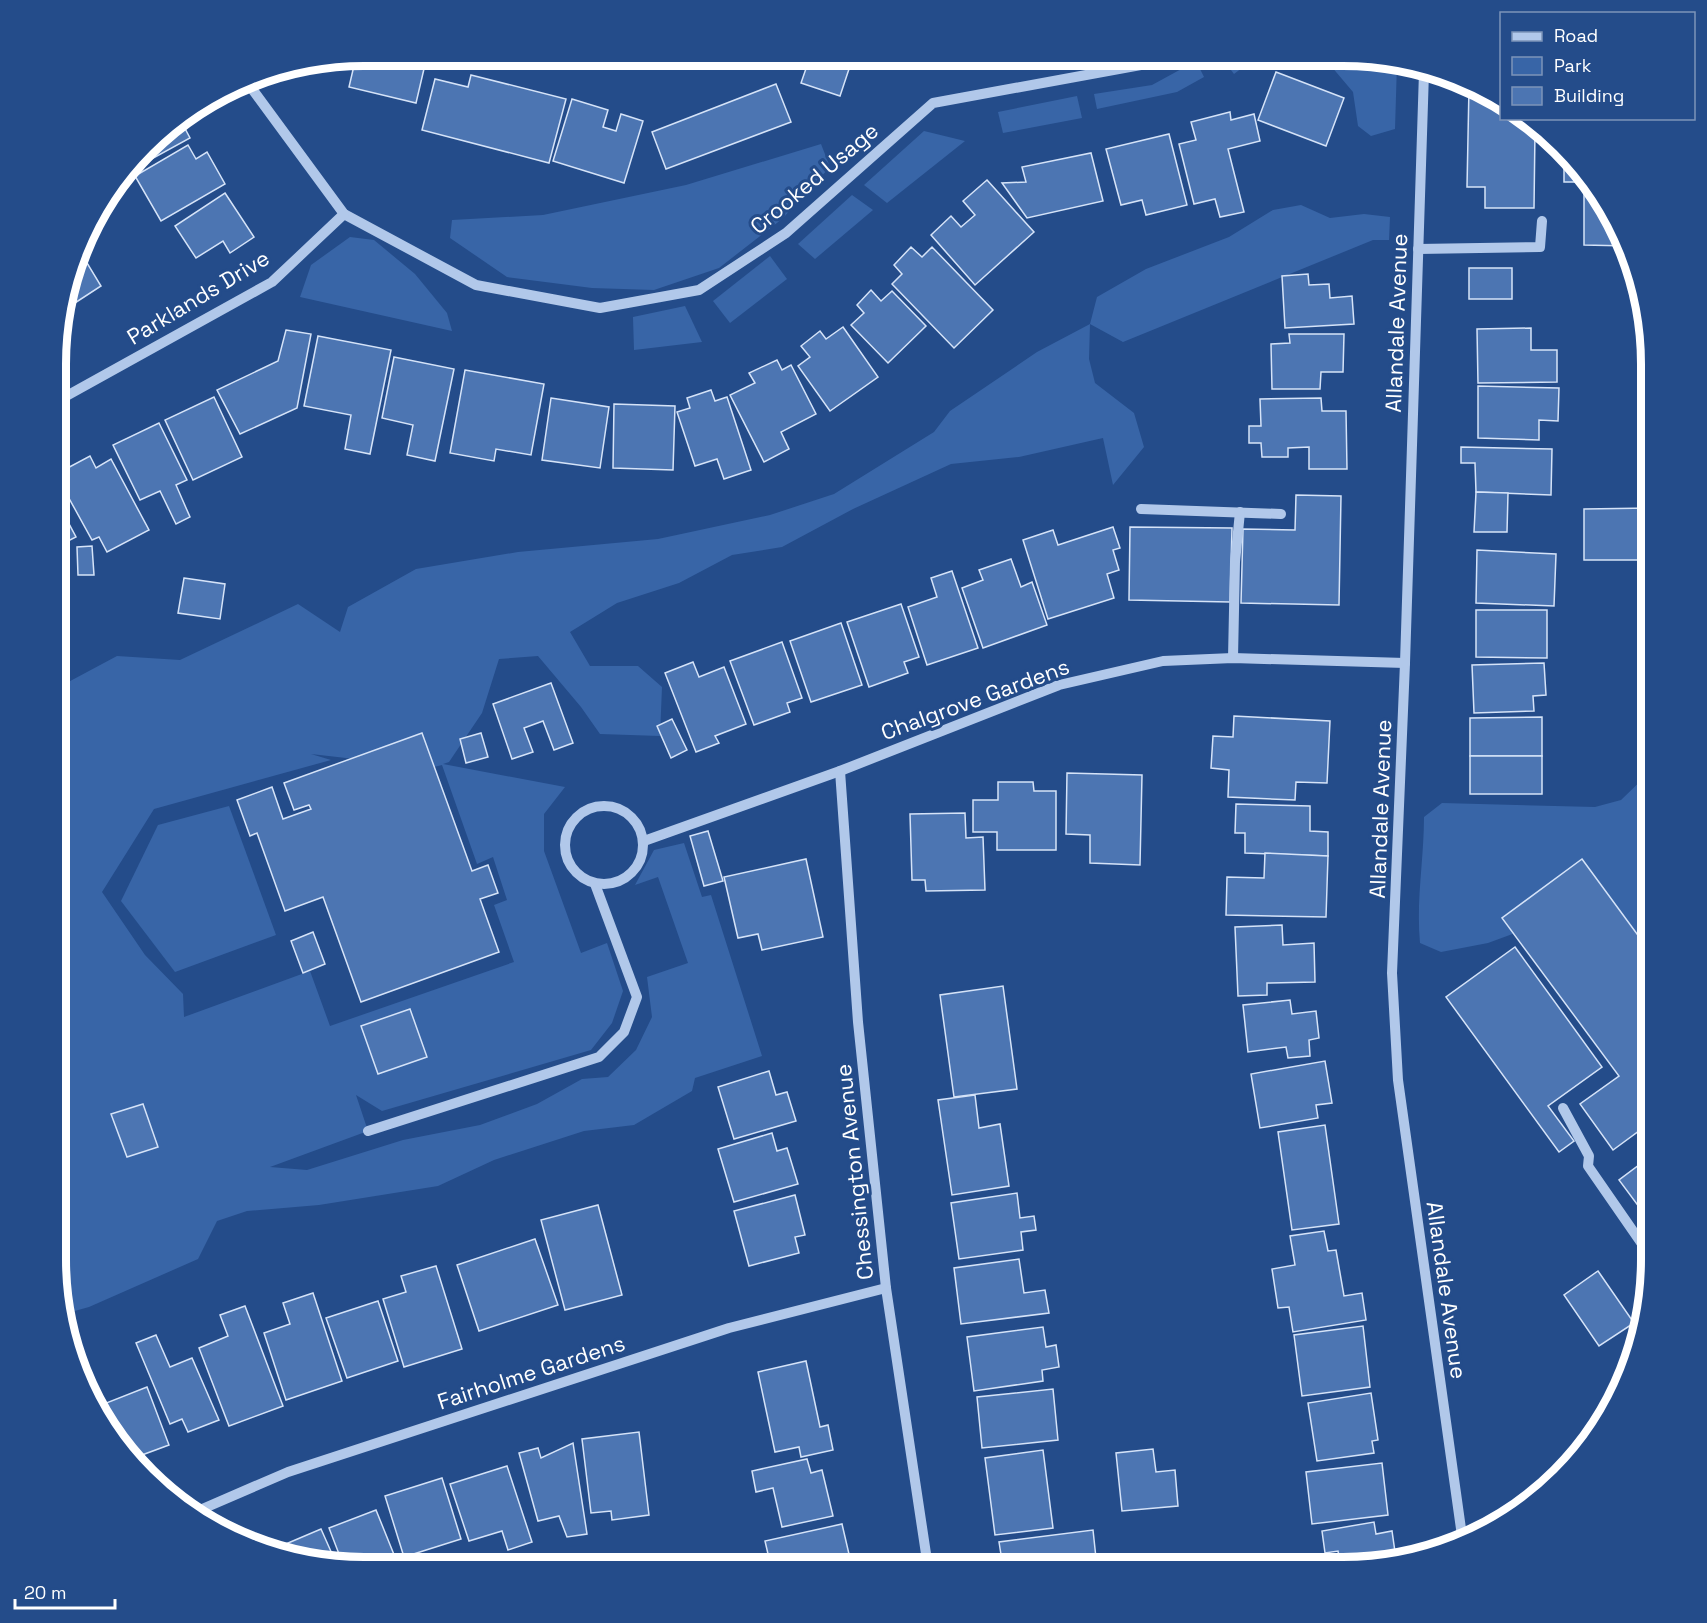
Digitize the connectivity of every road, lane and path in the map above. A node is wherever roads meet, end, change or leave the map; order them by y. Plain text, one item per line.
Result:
1 (1135, 66) edge
2 (1424, 77) edge
3 (252, 88) edge
4 (344, 214) junction
5 (1542, 221) dead end
6 (1418, 249) junction
7 (66, 396) edge
8 (1142, 509) dead end
9 (1240, 512) junction
10 (1281, 513) dead end
11 (1233, 658) junction
12 (1405, 663) junction
13 (840, 771) junction
14 (644, 841) junction
15 (595, 884) junction
16 (1563, 1108) dead end
17 (368, 1131) dead end
18 (1641, 1243) edge
19 (886, 1288) junction
20 (203, 1509) edge
21 (1461, 1532) edge
22 (926, 1557) edge

1 - 4 street, Crooked Usage
2 - 6 street, Allandale Avenue
3 - 4 street, Crooked Usage
4 - 7 street, Parklands Drive
5 - 6 street
6 - 12 street, Allandale Avenue
8 - 9 street
9 - 10 street
9 - 11 street
11 - 12 street, Chalgrove Gardens
11 - 13 street, Chalgrove Gardens
12 - 21 street, Allandale Avenue
13 - 14 street, Chalgrove Gardens
13 - 19 street, Chessington Avenue
14 - 15 street
14 - 15 street
15 - 17 street
16 - 18 street
19 - 20 street, Fairholme Gardens
19 - 22 street, Chessington Avenue

